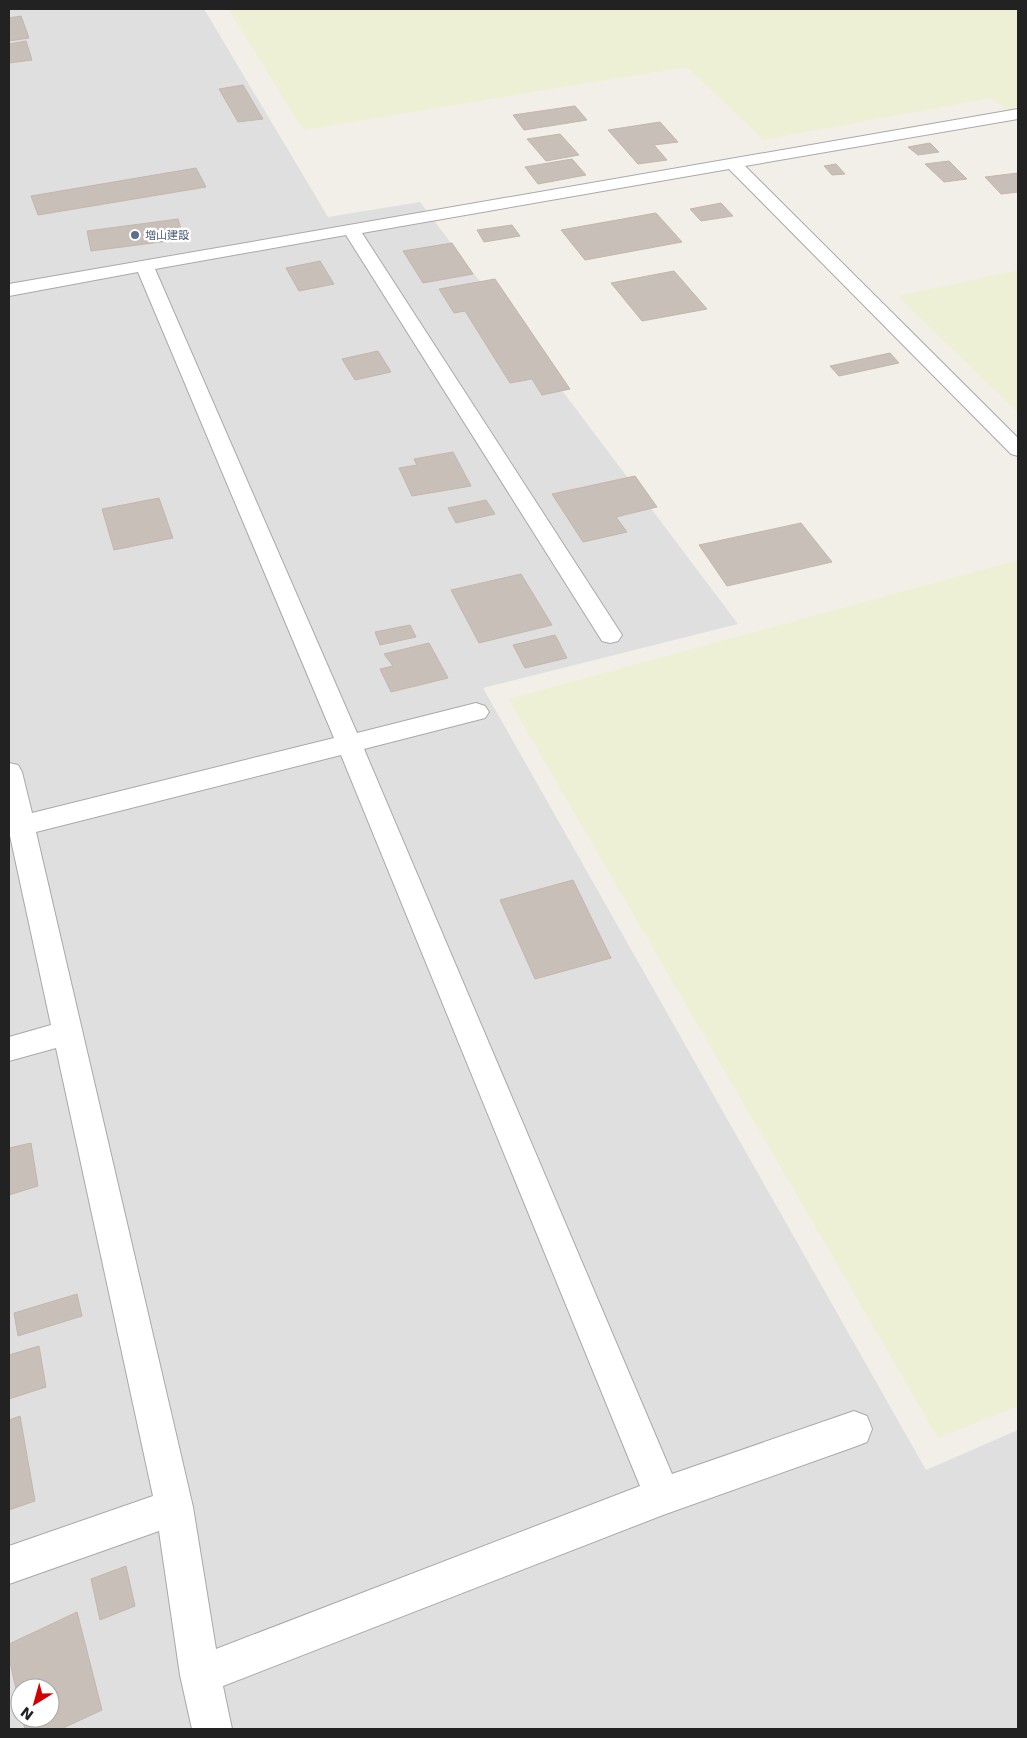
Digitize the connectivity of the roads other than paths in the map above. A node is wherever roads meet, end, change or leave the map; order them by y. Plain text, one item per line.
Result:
1 (1018, 114) edge
2 (732, 163) junction
3 (351, 229) junction
4 (144, 265) junction
5 (9, 290) edge
6 (1018, 450) edge
7 (610, 635) dead end
8 (476, 712) dead end
9 (349, 743) junction
10 (9, 772) edge
11 (20, 826) junction
12 (66, 1033) junction
13 (9, 1049) edge
14 (854, 1429) dead end
15 (663, 1496) junction
16 (174, 1507) junction
17 (9, 1565) edge
18 (200, 1675) junction
19 (212, 1729) edge

1 - 2 street
2 - 3 street
2 - 6 street
3 - 4 street
3 - 7 street
4 - 5 street
4 - 9 street
8 - 9 street
9 - 11 street
9 - 15 street
10 - 11 street
11 - 12 street
12 - 13 street
12 - 16 street
14 - 15 street
15 - 18 street
16 - 17 street
16 - 18 street
18 - 19 street

